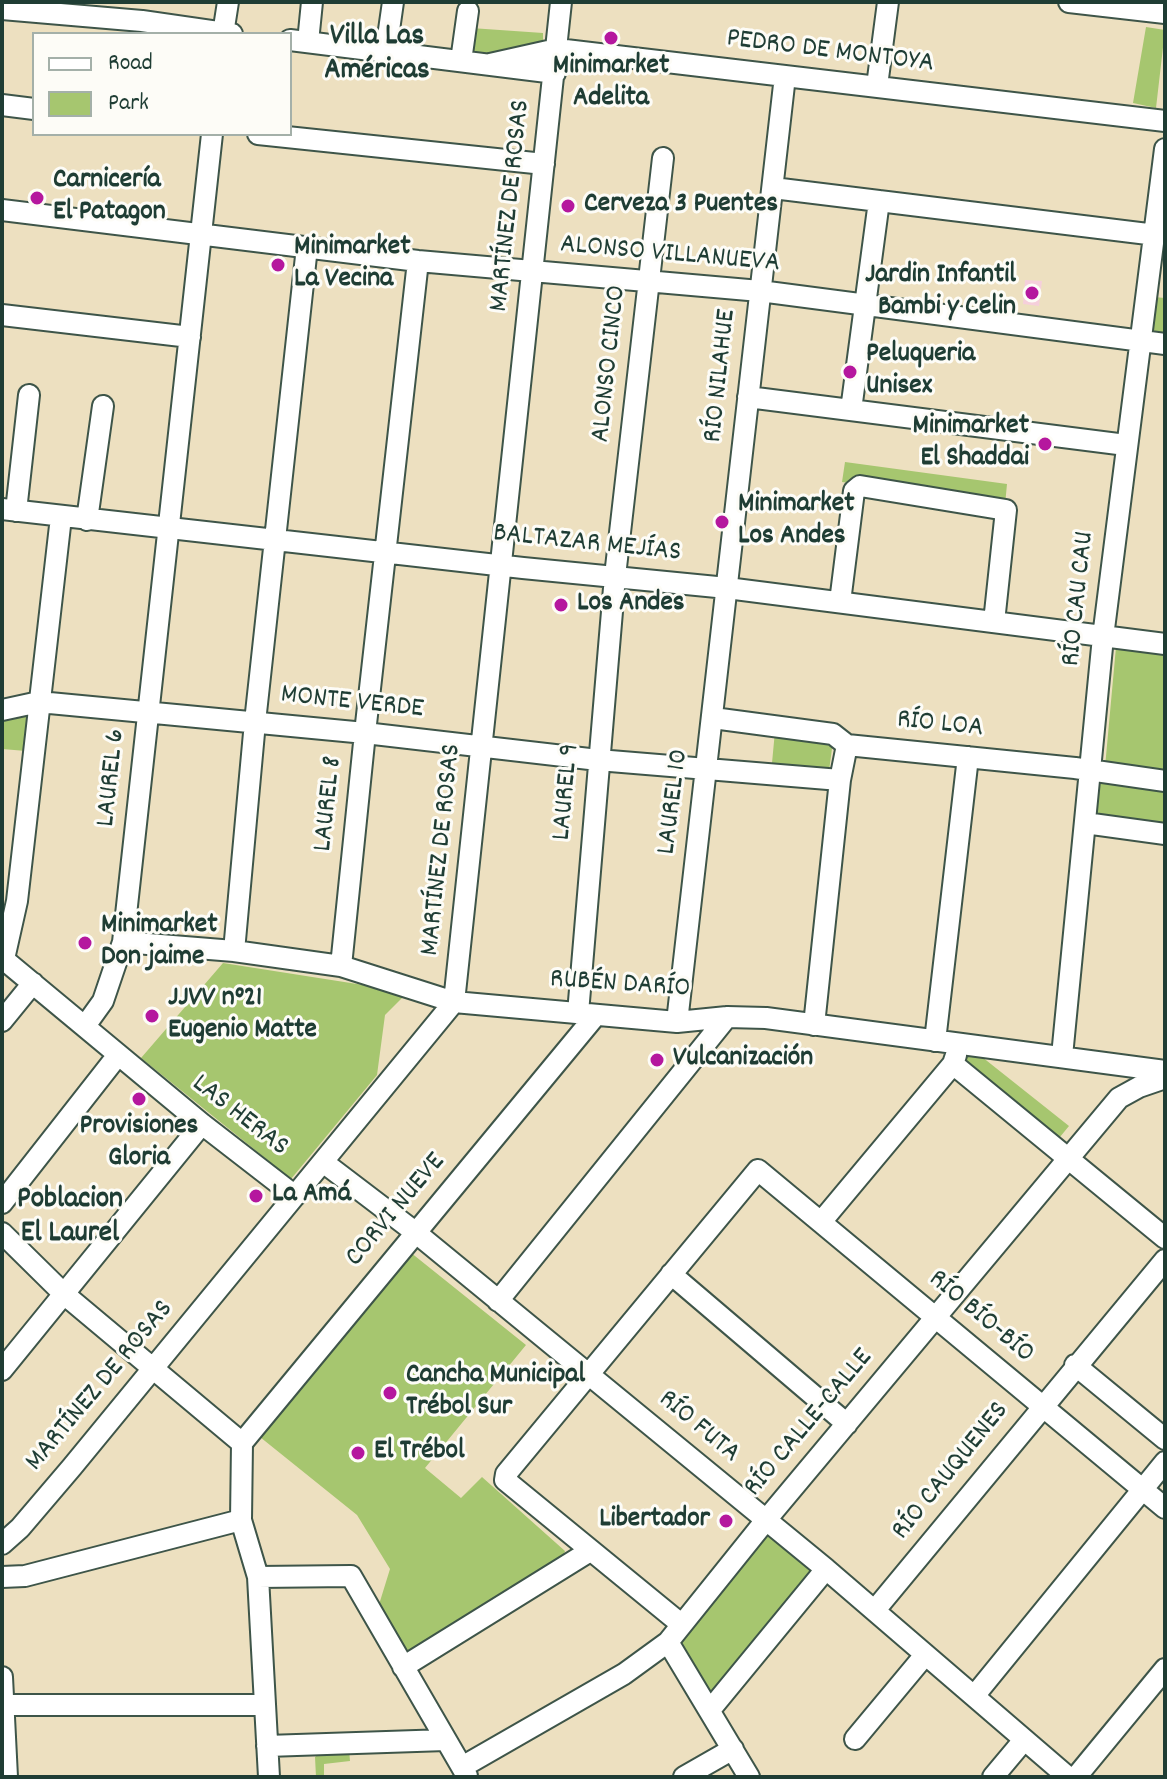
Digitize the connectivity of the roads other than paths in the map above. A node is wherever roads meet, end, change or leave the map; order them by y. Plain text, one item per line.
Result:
1 (228, 2) edge
2 (312, 2) edge
3 (393, 2) edge
4 (561, 2) edge
5 (888, 2) edge
6 (1069, 2) edge
7 (67, 8) edge
8 (2, 9) edge
9 (468, 11) dead end
10 (143, 12) edge
11 (1165, 13) edge
12 (216, 32) edge
13 (223, 32) edge
14 (299, 41) edge
15 (557, 49) junction
16 (386, 51) junction
17 (461, 61) junction
18 (490, 64) junction
19 (555, 73) junction
20 (785, 76) junction
21 (877, 86) junction
22 (2, 105) edge
23 (32, 109) edge
24 (1165, 121) edge
25 (212, 136) edge
26 (277, 136) edge
27 (1165, 149) edge
28 (663, 158) dead end
29 (544, 164) junction
30 (773, 188) junction
31 (879, 201) junction
32 (2, 210) edge
33 (201, 234) junction
34 (1156, 235) junction
35 (307, 247) junction
36 (418, 261) junction
37 (534, 272) junction
38 (649, 280) junction
39 (760, 291) junction
40 (865, 304) junction
41 (2, 315) edge
42 (190, 337) junction
43 (1141, 340) junction
44 (1165, 344) edge
45 (29, 395) dead end
46 (748, 397) junction
47 (103, 406) dead end
48 (851, 410) junction
49 (1126, 445) junction
50 (9, 510) edge
51 (61, 517) junction
52 (87, 520) junction
53 (169, 528) junction
54 (275, 540) junction
55 (387, 552) junction
56 (502, 565) junction
57 (615, 576) junction
58 (727, 588) junction
59 (840, 602) junction
60 (994, 622) junction
61 (1103, 637) junction
62 (1165, 644) edge
63 (39, 702) junction
64 (2, 710) edge
65 (148, 713) junction
66 (713, 718) junction
67 (255, 722) junction
68 (365, 733) junction
69 (847, 745) junction
70 (482, 746) junction
71 (968, 757) junction
72 (598, 760) junction
73 (707, 770) junction
74 (1090, 770) junction
75 (840, 780) junction
76 (1165, 781) edge
77 (1085, 823) junction
78 (1165, 834) edge
79 (123, 942) junction
80 (234, 951) junction
81 (3, 958) edge
82 (341, 966) junction
83 (33, 983) junction
84 (454, 1002) junction
85 (587, 1014) junction
86 (727, 1017) junction
87 (2, 1021) edge
88 (677, 1022) junction
89 (814, 1025) junction
90 (85, 1026) junction
91 (935, 1041) junction
92 (959, 1043) junction
93 (118, 1055) junction
94 (1062, 1056) junction
95 (953, 1064) junction
96 (1165, 1071) edge
97 (1165, 1078) edge
98 (202, 1124) junction
99 (1069, 1158) junction
100 (323, 1162) junction
101 (295, 1196) junction
102 (2, 1203) edge
103 (821, 1222) junction
104 (415, 1232) junction
105 (2, 1233) edge
106 (1165, 1238) edge
107 (1165, 1260) edge
108 (671, 1274) junction
109 (64, 1294) junction
110 (498, 1301) junction
111 (936, 1318) junction
112 (1075, 1365) junction
113 (153, 1369) junction
114 (2, 1370) edge
115 (589, 1374) junction
116 (1042, 1406) junction
117 (847, 1424) junction
118 (1165, 1439) edge
119 (242, 1443) junction
120 (1165, 1462) edge
121 (1143, 1490) junction
122 (1165, 1508) edge
123 (241, 1520) junction
124 (766, 1520) junction
125 (2, 1544) edge
126 (590, 1551) junction
127 (826, 1569) junction
128 (2, 1577) edge
129 (258, 1577) junction
130 (875, 1610) junction
131 (681, 1624) junction
132 (668, 1642) junction
133 (925, 1655) junction
134 (403, 1667) junction
135 (1163, 1674) edge
136 (2, 1677) edge
137 (975, 1695) junction
138 (4, 1705) junction
139 (265, 1705) junction
140 (710, 1710) junction
141 (855, 1739) dead end
142 (446, 1740) junction
143 (1024, 1740) junction
144 (267, 1746) junction
145 (733, 1749) junction
146 (4, 1752) edge
147 (465, 1772) edge
148 (7, 1777) edge
149 (269, 1777) edge
150 (684, 1777) edge
151 (749, 1777) edge
152 (993, 1777) edge
153 (1068, 1777) edge
154 (1076, 1777) edge

1 - 13 street
2 - 14 street
3 - 16 street
4 - 15 street, MARTÍNEZ DE ROSAS
5 - 21 street
6 - 11 street
7 - 8 street
7 - 10 street
9 - 17 street
10 - 12 street
14 - 16 street, PEDRO DE MONTOYA
15 - 18 street, PEDRO DE MONTOYA
15 - 19 street, MARTÍNEZ DE ROSAS
15 - 20 street, PEDRO DE MONTOYA
16 - 17 street, PEDRO DE MONTOYA
17 - 18 street, PEDRO DE MONTOYA
18 - 19 street, PEDRO DE MONTOYA
19 - 29 street, MARTÍNEZ DE ROSAS
20 - 21 street, PEDRO DE MONTOYA
20 - 30 street, RÍO NILAHUE
21 - 24 street, PEDRO DE MONTOYA
22 - 23 street
25 - 33 street, LAUREL 6
26 - 29 street
27 - 34 street, RÍO CAU CAU
28 - 38 street, ALONSO CINCO
29 - 37 street, MARTÍNEZ DE ROSAS
30 - 31 street
30 - 39 street, RÍO NILAHUE
31 - 34 street
31 - 40 street
32 - 33 street, ALONSO VILLANUEVA
33 - 35 street, ALONSO VILLANUEVA
33 - 42 street, LAUREL 6
34 - 43 street, RÍO CAU CAU
35 - 36 street, ALONSO VILLANUEVA
35 - 54 street
36 - 37 street, ALONSO VILLANUEVA
36 - 55 street, LAUREL 8
37 - 38 street, ALONSO VILLANUEVA
37 - 56 street, MARTÍNEZ DE ROSAS
38 - 39 street, ALONSO VILLANUEVA
38 - 57 street, ALONSO CINCO
39 - 40 street, ALONSO VILLANUEVA
39 - 46 street, RÍO NILAHUE
40 - 43 street, ALONSO VILLANUEVA
40 - 48 street
41 - 42 street
42 - 53 street, LAUREL 6
43 - 44 street, ALONSO VILLANUEVA
43 - 49 street, RÍO CAU CAU
45 - 50 street
46 - 48 street
46 - 58 street, RÍO NILAHUE
47 - 52 street
48 - 49 street
49 - 61 street, RÍO CAU CAU
50 - 51 street, BALTAZAR MEJÍAS
51 - 52 street, BALTAZAR MEJÍAS
51 - 63 street
52 - 53 street, BALTAZAR MEJÍAS
53 - 54 street, BALTAZAR MEJÍAS
53 - 65 street, LAUREL 6
54 - 55 street, BALTAZAR MEJÍAS
54 - 67 street
55 - 56 street, BALTAZAR MEJÍAS
55 - 68 street, LAUREL 8
56 - 57 street, BALTAZAR MEJÍAS
56 - 70 street, MARTÍNEZ DE ROSAS
57 - 58 street, BALTAZAR MEJÍAS
57 - 72 street, LAUREL 9
58 - 59 street, BALTAZAR MEJÍAS
58 - 66 street, LAUREL 10
59 - 60 street, BALTAZAR MEJÍAS
59 - 60 street
60 - 61 street, BALTAZAR MEJÍAS
61 - 62 street, BALTAZAR MEJÍAS
61 - 74 street, RÍO CAU CAU
63 - 64 street, MONTE VERDE
63 - 65 street, MONTE VERDE
63 - 81 street
65 - 67 street, MONTE VERDE
65 - 79 street, LAUREL 6
66 - 69 street, RÍO LOA
66 - 73 street, LAUREL 10
67 - 68 street, MONTE VERDE
67 - 80 street
68 - 70 street, MONTE VERDE
68 - 82 street, LAUREL 8
69 - 71 street, RÍO LOA
69 - 75 street
70 - 72 street, MONTE VERDE
70 - 84 street, MARTÍNEZ DE ROSAS
71 - 74 street, RÍO LOA
71 - 91 street
72 - 73 street, MONTE VERDE
72 - 85 street, LAUREL 9
73 - 75 street, MONTE VERDE
73 - 88 street, LAUREL 10
74 - 76 street, RÍO LOA
74 - 77 street, RÍO CAU CAU
75 - 89 street
77 - 78 street
77 - 94 street, RÍO CAU CAU
79 - 80 street, RUBÉN DARÍO
79 - 90 street, LAUREL 6
80 - 82 street, RUBÉN DARÍO
81 - 83 street, LAS HERAS
82 - 84 street, RUBÉN DARÍO
83 - 87 street
83 - 90 street, LAS HERAS
84 - 85 street, RUBÉN DARÍO
84 - 100 street, MARTÍNEZ DE ROSAS
85 - 88 street, RUBÉN DARÍO
85 - 104 street, CORVI NUEVE
86 - 88 street, RUBÉN DARÍO
86 - 89 street, RUBÉN DARÍO
86 - 110 street
89 - 91 street, RUBÉN DARÍO
90 - 93 street, LAS HERAS
91 - 92 street, RUBÉN DARÍO
92 - 94 street, RUBÉN DARÍO
92 - 95 street
93 - 98 street, LAS HERAS
93 - 102 street
94 - 96 street, RUBÉN DARÍO
95 - 99 street
95 - 103 street
97 - 99 street, RÍO CALLE-CALLE
98 - 101 street, LAS HERAS
98 - 109 street
99 - 106 street
99 - 111 street, RÍO CALLE-CALLE
100 - 101 street, MARTÍNEZ DE ROSAS
100 - 104 street, RÍO FUTA
101 - 113 street, MARTÍNEZ DE ROSAS
103 - 108 street, RÍO BÍO-BÍO
103 - 111 street, RÍO BÍO-BÍO
104 - 110 street, RÍO FUTA
104 - 119 street, CORVI NUEVE
105 - 109 street
107 - 112 street, RÍO CAUQUENES
108 - 115 street
108 - 117 street
109 - 113 street
109 - 114 street
110 - 115 street, RÍO FUTA
111 - 116 street, RÍO BÍO-BÍO
111 - 117 street, RÍO CALLE-CALLE
112 - 116 street, RÍO CAUQUENES
112 - 118 street, RÍO BÍO-BÍO
113 - 119 street
113 - 125 street, MARTÍNEZ DE ROSAS
115 - 124 street, RÍO FUTA
115 - 126 street
116 - 121 street, RÍO BÍO-BÍO
116 - 130 street, RÍO CAUQUENES
117 - 124 street, RÍO CALLE-CALLE
119 - 123 street
120 - 121 street
121 - 122 street, RÍO BÍO-BÍO
121 - 137 street
123 - 128 street
123 - 129 street
124 - 127 street, RÍO FUTA
124 - 131 street, RÍO CALLE-CALLE
126 - 131 street
126 - 134 street
127 - 130 street, RÍO FUTA
127 - 140 street
129 - 134 street
129 - 139 street
130 - 133 street, RÍO FUTA
131 - 132 street, RÍO CALLE-CALLE
132 - 140 street
132 - 147 street, RÍO CALLE-CALLE
133 - 137 street, RÍO FUTA
133 - 141 street
134 - 142 street
135 - 154 street
136 - 138 street
137 - 143 street, RÍO FUTA
138 - 139 street
138 - 146 street
139 - 144 street
140 - 145 street
142 - 144 street
142 - 147 street
143 - 152 street
143 - 153 street, RÍO FUTA
144 - 149 street
145 - 150 street
145 - 151 street
146 - 148 street

